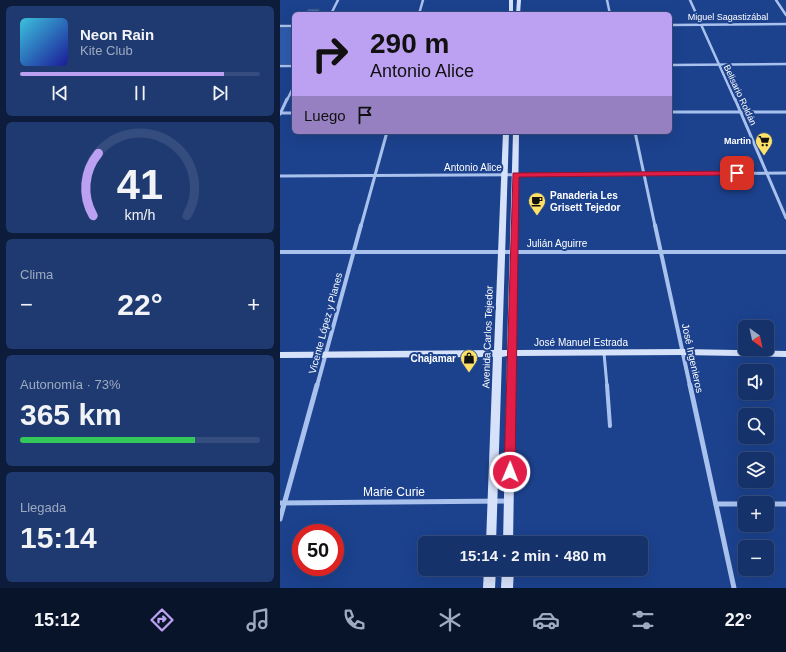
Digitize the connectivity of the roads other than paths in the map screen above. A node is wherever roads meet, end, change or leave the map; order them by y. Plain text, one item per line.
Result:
1 (338, 0) edge
2 (423, 0) edge
3 (511, 0) edge
4 (519, 0) edge
5 (607, 0) edge
6 (690, 0) edge
7 (776, 0) edge
8 (332, 12) edge
9 (420, 12) edge
10 (511, 12) edge
11 (518, 12) edge
12 (610, 12) edge
13 (786, 15) edge
14 (672, 24) edge
15 (702, 24) junction
16 (786, 24) edge
17 (280, 26) edge
18 (292, 26) edge
19 (786, 64) edge
20 (672, 65) edge
21 (718, 65) junction
22 (280, 66) edge
23 (292, 66) edge
24 (292, 90) edge
25 (672, 112) edge
26 (786, 112) edge
27 (280, 113) edge
28 (292, 113) edge
29 (741, 113) junction
30 (386, 134) edge
31 (506, 134) edge
32 (516, 134) edge
33 (635, 134) edge
34 (767, 173) junction
35 (786, 173) edge
36 (645, 174) junction
37 (505, 175) junction
38 (515, 175) junction
39 (280, 176) edge
40 (375, 176) junction
41 (786, 218) edge
42 (502, 251) junction
43 (514, 251) junction
44 (661, 251) junction
45 (280, 252) edge
46 (354, 252) junction
47 (786, 252) edge
48 (683, 352) junction
49 (604, 353) junction
50 (325, 354) junction
51 (498, 354) junction
52 (512, 354) junction
53 (786, 354) edge
54 (280, 355) edge
55 (610, 426) dead end
56 (493, 501) junction
57 (509, 501) junction
58 (282, 502) edge
59 (716, 504) junction
60 (738, 504) edge
61 (774, 504) edge
62 (786, 504) edge
63 (280, 520) edge
64 (491, 536) edge
65 (508, 536) edge
66 (490, 576) edge
67 (508, 576) edge
68 (490, 588) edge
69 (507, 588) edge
70 (734, 588) edge

1 - 8 street
2 - 9 street
3 - 10 main road
4 - 11 main road
5 - 12 street
6 - 15 street, Belisario Roldán
7 - 13 street
14 - 15 street, Miguel Sagastizábal
15 - 16 street, Miguel Sagastizábal
15 - 21 street, Belisario Roldán
17 - 18 street
19 - 21 street
20 - 21 street
21 - 29 street, Belisario Roldán
22 - 23 street
24 - 27 street
25 - 29 street
26 - 29 street
27 - 28 street
29 - 34 street, Belisario Roldán
30 - 40 street, Vicente López y Planes
31 - 37 main road, Avenida Carlos Tejedor
32 - 38 main road
33 - 36 street, José Ingenieros
34 - 35 street, Antonio Alice
34 - 36 street, Antonio Alice
34 - 41 street, Belisario Roldán
36 - 38 street, Antonio Alice
36 - 44 street, José Ingenieros
37 - 38 street, Antonio Alice
37 - 40 street, Antonio Alice
37 - 42 main road, Avenida Carlos Tejedor
38 - 43 main road
39 - 40 street, Antonio Alice
40 - 46 street, Vicente López y Planes
42 - 43 street, Julián Aguirre
42 - 46 street, Julián Aguirre
42 - 51 main road, Avenida Carlos Tejedor
43 - 44 street, Julián Aguirre
43 - 52 main road
44 - 47 street, Julián Aguirre
44 - 48 street, José Ingenieros
45 - 46 street, Julián Aguirre
46 - 50 street, Vicente López y Planes
48 - 49 main road, José Manuel Estrada
48 - 53 main road, José Manuel Estrada
48 - 59 street, José Ingenieros
49 - 52 main road, José Manuel Estrada
49 - 55 lane
50 - 51 main road, José Manuel Estrada
50 - 54 main road, José Manuel Estrada
50 - 58 street, Vicente López y Planes
51 - 52 main road, José Manuel Estrada
51 - 56 main road, Avenida Carlos Tejedor
52 - 57 main road
56 - 57 street, Marie Curie
56 - 58 street, Marie Curie
56 - 64 main road, Avenida Carlos Tejedor
57 - 65 main road
58 - 63 street, Vicente López y Planes
59 - 60 street
59 - 70 street, José Ingenieros
61 - 62 street
66 - 68 main road
67 - 69 main road

